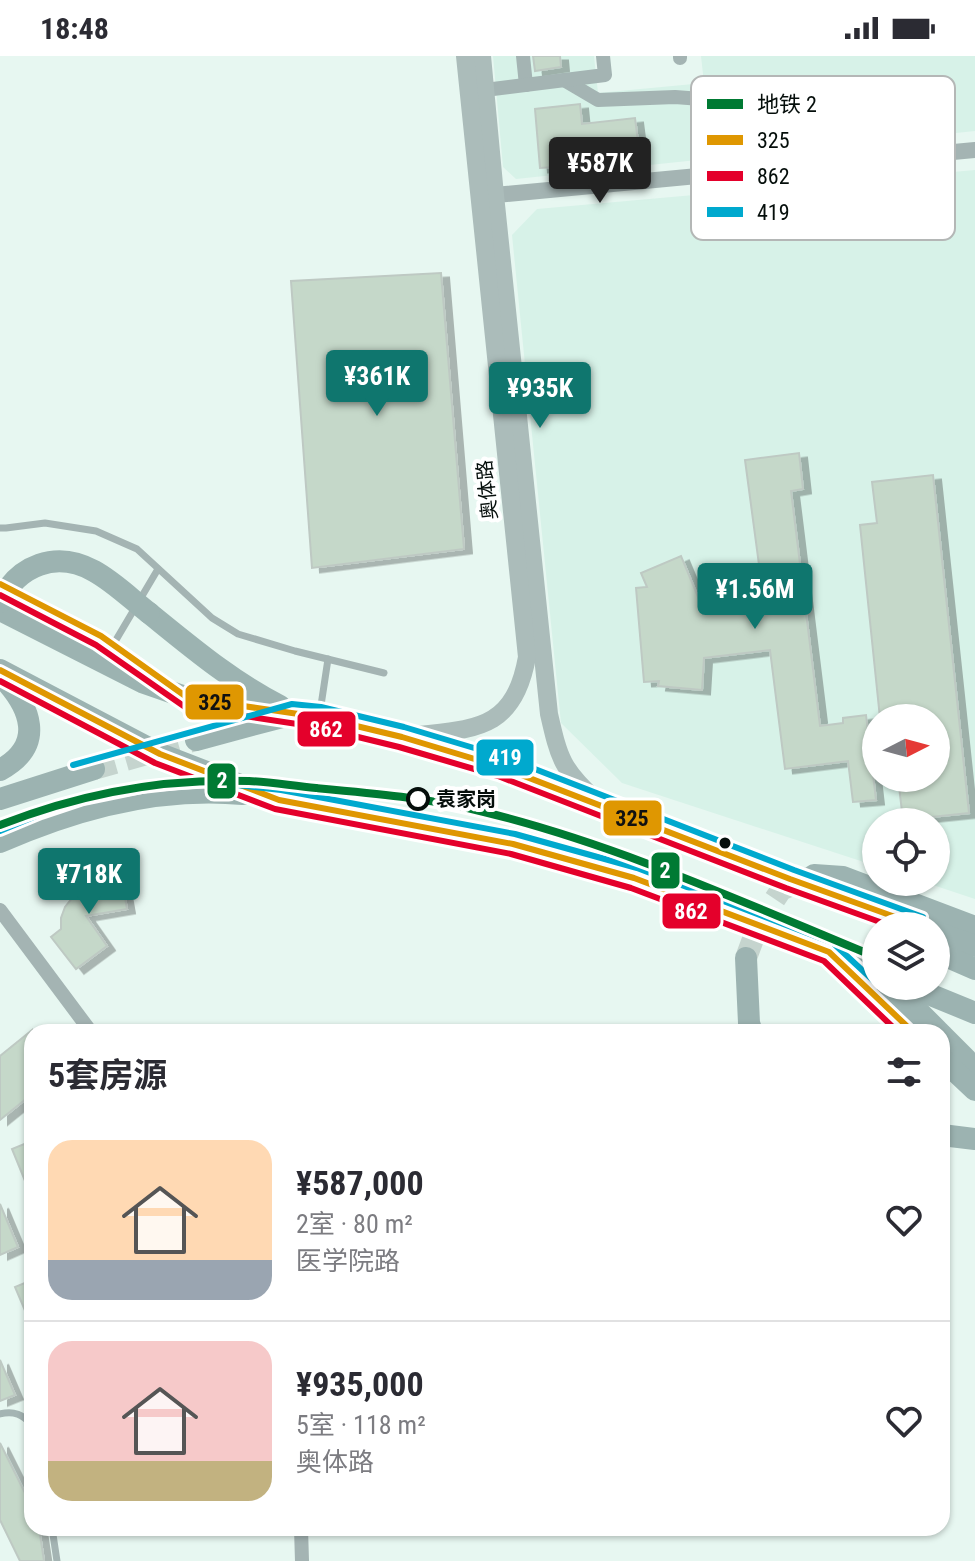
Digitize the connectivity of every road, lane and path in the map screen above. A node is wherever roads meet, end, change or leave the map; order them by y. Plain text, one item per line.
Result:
1 (465, 56) edge
2 (482, 56) edge
3 (523, 56) edge
4 (603, 56) edge
5 (564, 80) junction
6 (526, 85) junction
7 (485, 90) junction
8 (691, 98) edge
9 (975, 150) edge
10 (955, 152) edge
11 (691, 176) edge
12 (487, 195) junction
13 (0, 528) edge
14 (158, 569) junction
15 (0, 584) edge
16 (0, 602) edge
17 (0, 610) edge
18 (113, 645) junction
19 (328, 659) junction
20 (1, 664) edge
21 (384, 673) dead end
22 (188, 698) junction
23 (295, 714) junction
24 (319, 717) junction
25 (402, 737) junction
26 (196, 740) tunnel mouth
27 (94, 769) tunnel mouth
28 (0, 770) edge
29 (0, 799) edge
30 (279, 800) junction
31 (602, 806) junction
32 (0, 842) edge
33 (814, 875) tunnel mouth
34 (790, 879) junction
35 (0, 910) edge
36 (881, 912) edge
37 (862, 918) edge
38 (975, 927) edge
39 (950, 937) edge
40 (975, 946) edge
41 (829, 952) junction
42 (746, 958) tunnel mouth
43 (950, 958) edge
44 (862, 966) edge
45 (975, 969) edge
46 (907, 1000) edge
47 (943, 1000) edge
48 (975, 1013) edge
49 (85, 1024) edge
50 (749, 1024) edge
51 (905, 1024) edge
52 (932, 1024) edge
53 (950, 1042) edge
54 (950, 1067) edge
55 (975, 1068) edge
56 (975, 1090) edge
57 (950, 1136) edge
58 (975, 1139) edge
59 (0, 1414) edge
60 (24, 1417) edge
61 (53, 1536) edge
62 (301, 1536) edge
63 (57, 1561) edge
64 (302, 1561) edge

1 - 12 main road, 奥体路
2 - 7 main road, 奥体路
3 - 6 street
4 - 5 street
5 - 6 street
5 - 8 street
6 - 7 street
7 - 12 main road, 奥体路
9 - 10 street
11 - 12 street
12 - 25 main road, 奥体路
12 - 31 main road, 奥体路
13 - 14 lane
14 - 18 lane
14 - 19 lane
15 - 18 lane
16 - 23 main road, bridge
17 - 22 main road
18 - 22 lane
19 - 21 lane
19 - 24 lane
20 - 28 main road
20 - 30 main road
22 - 23 main road
23 - 24 main road
23 - 26 main road
24 - 25 main road
25 - 31 main road
27 - 29 main road
30 - 32 main road
30 - 41 main road
31 - 34 main road
33 - 38 main road
34 - 36 main road
34 - 37 main road
35 - 49 street
39 - 40 main road
41 - 44 main road
41 - 51 main road
42 - 50 main road
43 - 45 main road
46 - 52 main road
47 - 48 main road
53 - 55 main road
54 - 56 main road
57 - 58 main road
59 - 60 lane
61 - 63 lane
62 - 64 street

